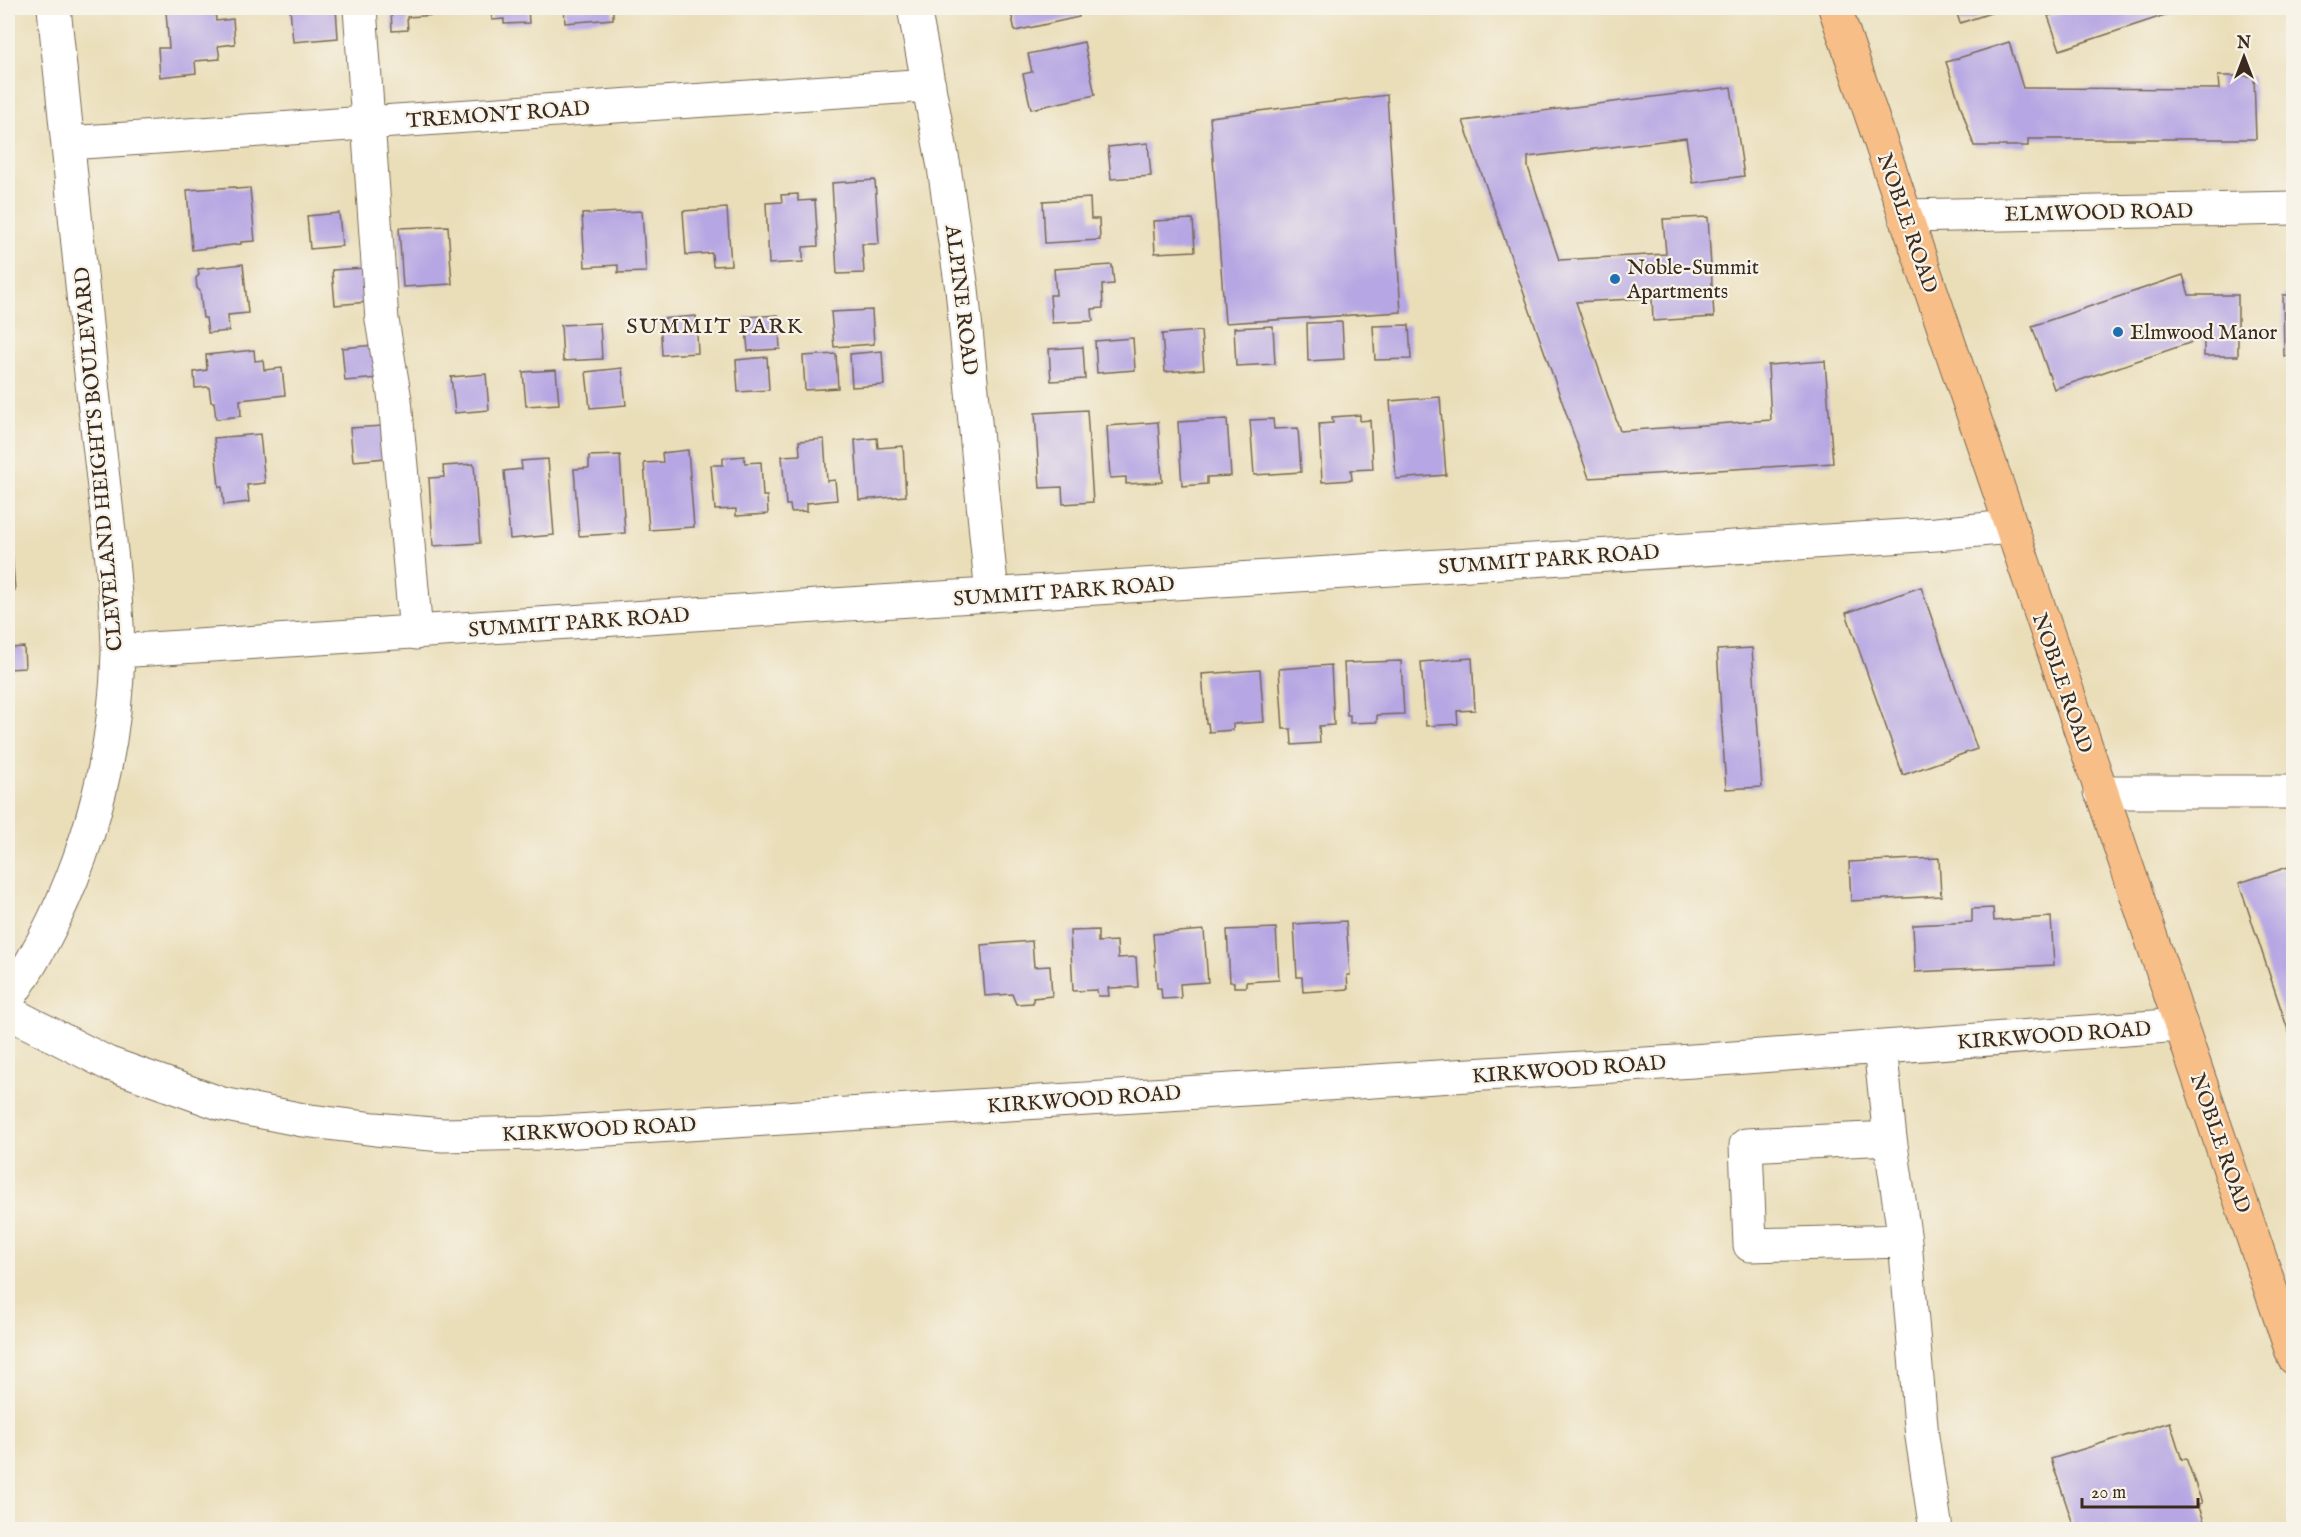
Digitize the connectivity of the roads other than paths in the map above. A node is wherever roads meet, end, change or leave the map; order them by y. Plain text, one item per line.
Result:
1 (54, 8) edge
2 (360, 8) edge
3 (914, 8) edge
4 (1834, 8) edge
5 (929, 85) junction
6 (369, 123) junction
7 (68, 143) junction
8 (2294, 208) edge
9 (1905, 216) junction
10 (2010, 527) junction
11 (992, 595) junction
12 (416, 633) junction
13 (118, 651) junction
14 (2100, 792) junction
15 (2294, 792) edge
16 (8, 999) edge
17 (8, 1012) edge
18 (2181, 1025) junction
19 (1880, 1048) junction
20 (1890, 1138) junction
21 (1905, 1241) junction
22 (2294, 1358) edge
23 (1936, 1530) edge

1 - 7 street, CLEVELAND HEIGHTS BOULEVARD
2 - 6 street
3 - 5 street, ALPINE ROAD
4 - 9 main road, NOBLE ROAD
5 - 6 street, TREMONT ROAD
5 - 11 street, ALPINE ROAD
6 - 7 street, TREMONT ROAD
6 - 12 street
7 - 13 street, CLEVELAND HEIGHTS BOULEVARD
8 - 9 street, ELMWOOD ROAD
9 - 10 main road, NOBLE ROAD
10 - 11 street, SUMMIT PARK ROAD
10 - 14 main road, NOBLE ROAD
11 - 12 street, SUMMIT PARK ROAD
12 - 13 street, SUMMIT PARK ROAD
13 - 16 street, CLEVELAND HEIGHTS BOULEVARD
14 - 15 street
14 - 18 main road, NOBLE ROAD
17 - 19 street, KIRKWOOD ROAD
18 - 19 street, KIRKWOOD ROAD
18 - 22 main road, NOBLE ROAD
19 - 20 street
20 - 21 street
20 - 21 street
21 - 23 street

